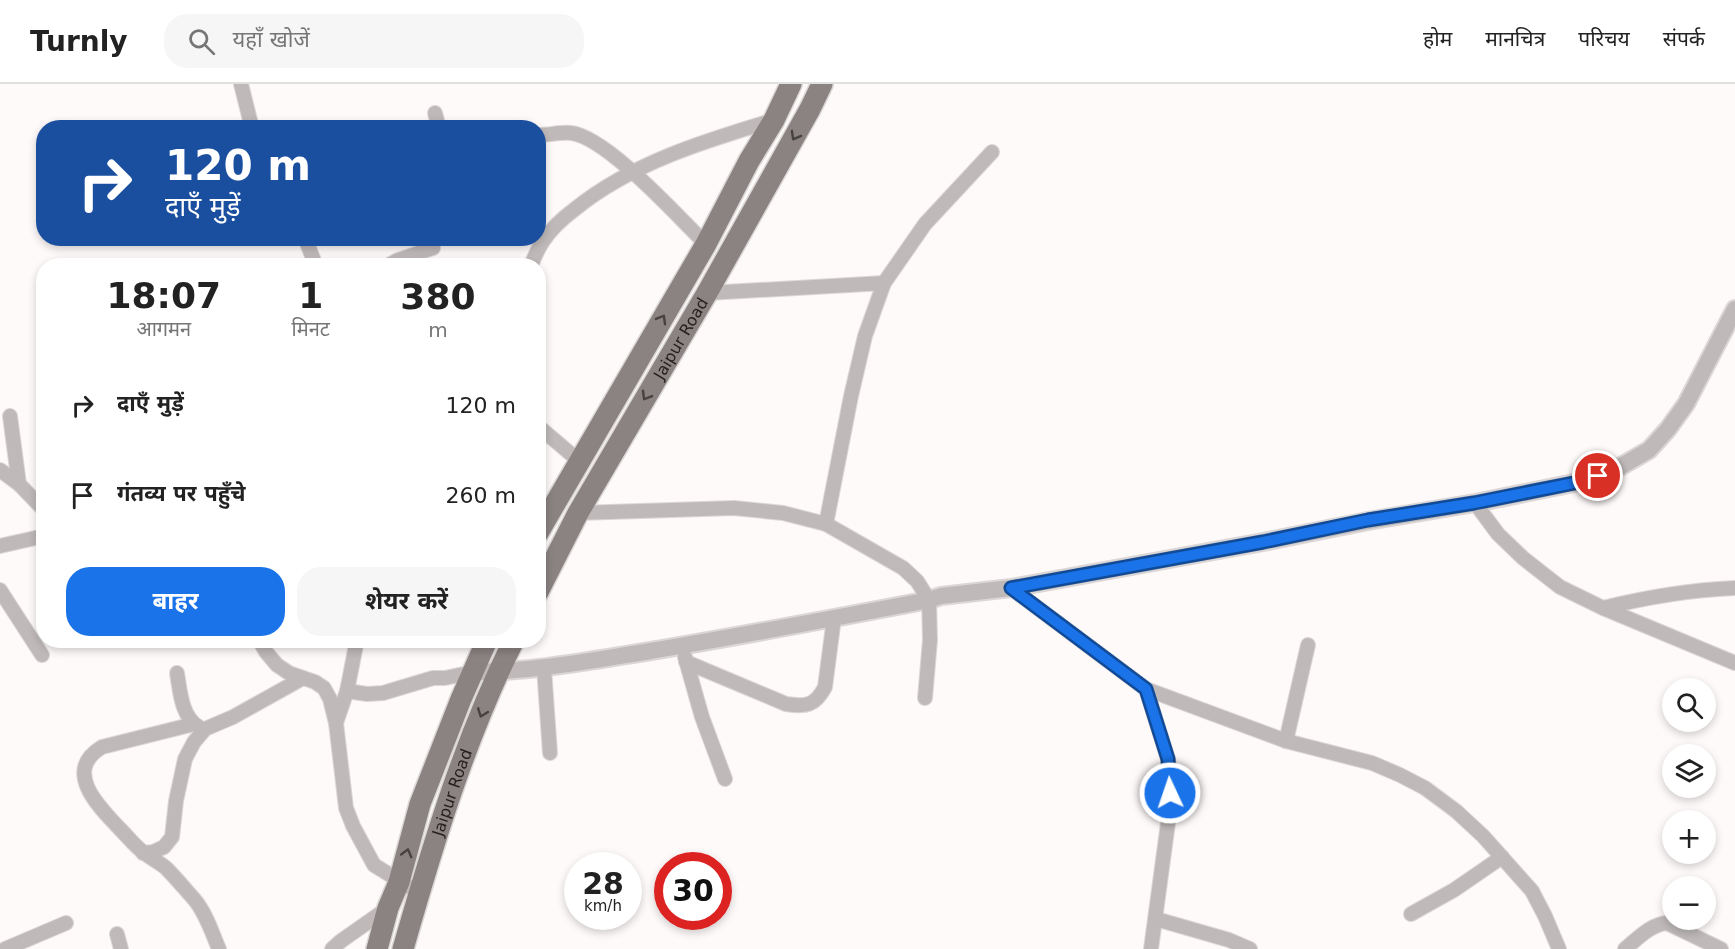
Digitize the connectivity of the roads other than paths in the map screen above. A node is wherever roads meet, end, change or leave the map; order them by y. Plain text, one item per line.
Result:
1 (242, 84) edge
2 (791, 84) edge
3 (822, 84) edge
4 (435, 113) dead end
5 (250, 120) edge
6 (437, 120) edge
7 (774, 120) junction
8 (546, 135) edge
9 (993, 152) dead end
10 (634, 172) junction
11 (546, 237) edge
12 (706, 244) junction
13 (433, 248) dead end
14 (404, 258) edge
15 (692, 266) junction
16 (884, 283) junction
17 (711, 286) junction
18 (1735, 309) edge
19 (9, 416) dead end
20 (546, 433) edge
21 (579, 461) junction
22 (0, 470) edge
23 (19, 484) junction
24 (36, 502) edge
25 (1474, 503) junction
26 (578, 513) junction
27 (546, 519) edge
28 (826, 524) junction
29 (36, 538) edge
30 (0, 546) edge
31 (546, 576) edge
32 (1011, 588) junction
33 (1735, 588) edge
34 (0, 590) edge
35 (929, 600) junction
36 (1603, 608) junction
37 (834, 618) junction
38 (1308, 645) dead end
39 (36, 646) edge
40 (37, 648) edge
41 (264, 648) edge
42 (355, 648) edge
43 (484, 648) edge
44 (510, 648) edge
45 (684, 654) junction
46 (42, 655) dead end
47 (1735, 663) edge
48 (544, 668) junction
49 (473, 672) junction
50 (499, 672) junction
51 (177, 673) dead end
52 (303, 678) junction
53 (1146, 689) junction
54 (347, 691) junction
55 (925, 698) dead end
56 (336, 723) junction
57 (199, 727) junction
58 (1286, 741) junction
59 (550, 753) dead end
60 (725, 779) dead end
61 (143, 853) junction
62 (1502, 857) junction
63 (399, 882) junction
64 (419, 893) junction
65 (388, 908) junction
66 (1412, 914) dead end
67 (1156, 919) junction
68 (66, 922) dead end
69 (117, 934) dead end
70 (5, 949) edge
71 (121, 949) edge
72 (219, 949) edge
73 (333, 949) edge
74 (377, 949) edge
75 (403, 949) edge
76 (1151, 949) edge
77 (1250, 949) edge
78 (1558, 949) edge
79 (1626, 949) edge
80 (1721, 949) edge

1 - 5 street
2 - 7 main road, Jaipur Road
3 -> 17 main road, Jaipur Road
4 - 6 street
7 - 10 street
7 - 12 main road, Jaipur Road
8 - 10 street
9 - 16 street
10 - 11 street
10 - 12 street
12 - 15 main road, Jaipur Road
13 - 14 street
15 - 17 main road
21 -> 15 main road, Jaipur Road
16 - 17 street
16 - 28 street
17 -> 26 main road, Jaipur Road
18 - 25 street
19 - 23 street
20 - 21 street
21 - 27 main road, Jaipur Road
22 - 23 street
23 - 24 street
25 - 32 street
25 - 36 street
26 - 28 street
26 - 31 main road, Jaipur Road
28 - 35 street
29 - 30 street
32 - 35 street
32 - 53 street
33 - 36 street
34 - 39 street
35 - 37 street
35 - 55 street
36 - 47 street
37 - 45 street
37 - 45 street
38 - 58 street
40 - 46 street
41 - 52 street
42 - 54 street
43 - 49 main road, Jaipur Road
44 - 50 main road, Jaipur Road
45 - 48 street
45 - 60 street
48 - 50 street
48 - 59 street
49 - 50 street
49 - 54 street
63 -> 49 main road, Jaipur Road
50 -> 64 main road, Jaipur Road
51 - 57 street
52 - 56 street
52 - 57 street
53 - 58 street
53 - 67 street
54 - 56 street
56 - 63 street
57 - 61 street
57 - 61 street
58 - 62 street
61 - 72 street
62 - 66 street
62 - 78 street
63 - 64 street
63 - 65 main road, Jaipur Road
64 - 75 main road, Jaipur Road
65 - 73 street
65 - 74 main road, Jaipur Road
67 - 76 street
67 - 77 street
68 - 70 street
69 - 71 street
79 - 80 street

